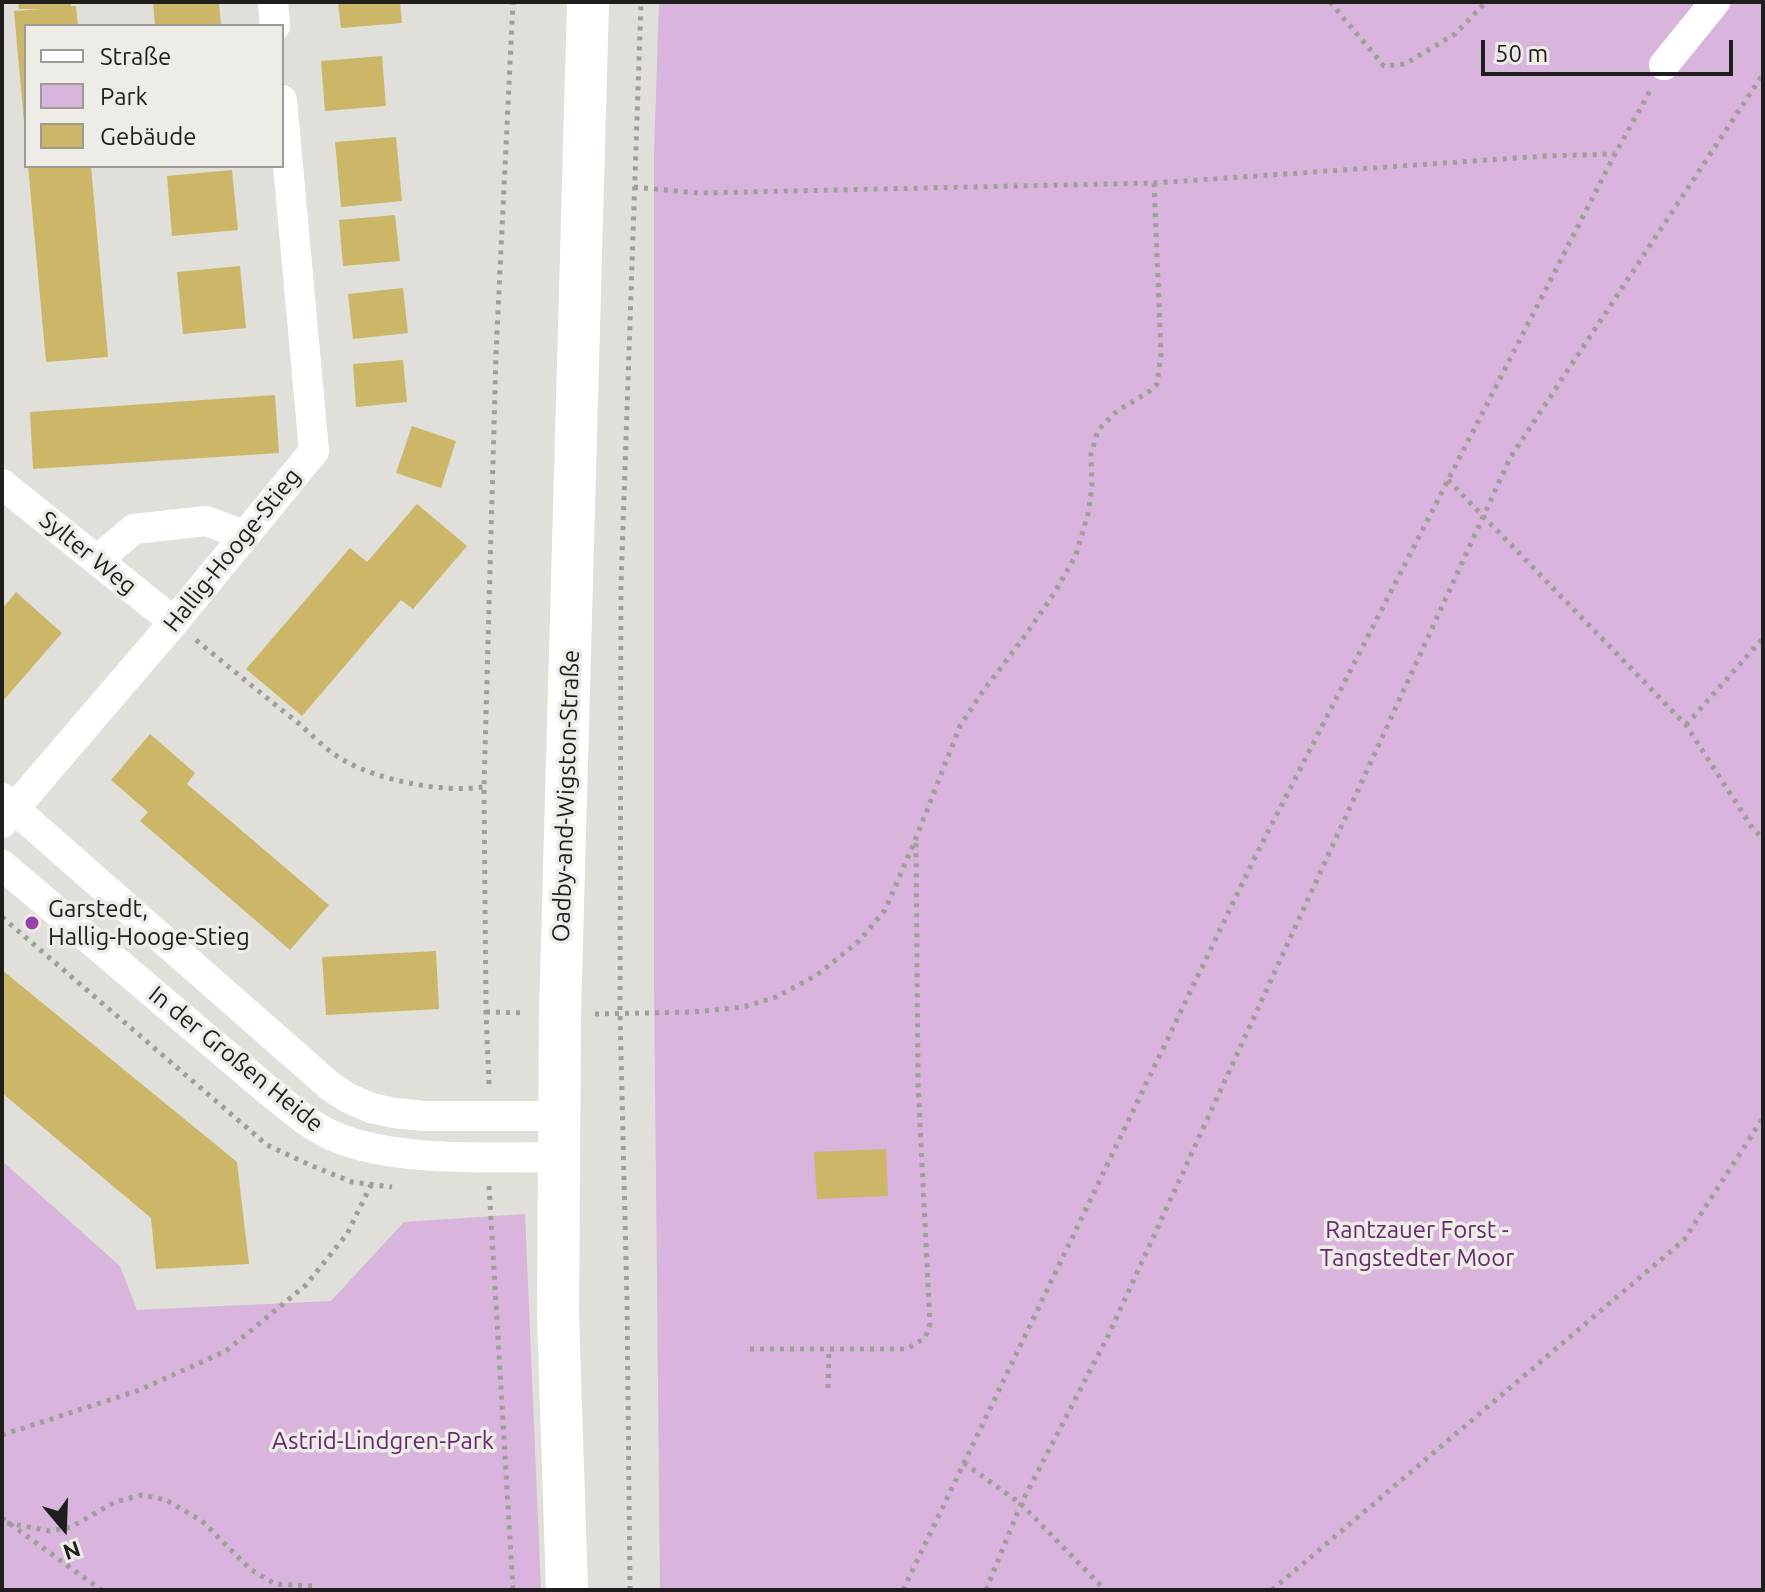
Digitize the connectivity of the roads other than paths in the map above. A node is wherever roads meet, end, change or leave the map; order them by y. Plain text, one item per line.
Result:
1 (273, 2) edge
2 (588, 2) edge
3 (1715, 2) edge
4 (275, 24) edge
5 (1664, 65) road end
6 (284, 122) edge
7 (2, 484) edge
8 (244, 535) junction
9 (97, 560) junction
10 (174, 622) junction
11 (6, 810) edge
12 (2, 865) edge
13 (559, 1116) junction
14 (558, 1157) junction
15 (567, 1590) edge

1 - 4 street
2 - 13 main road, Oadby-and-Wigston-Straße
3 - 5 street
6 - 8 street, Hallig-Hooge-Stieg
7 - 9 street, Sylter Weg
8 - 9 street
8 - 10 street, Hallig-Hooge-Stieg
9 - 10 street, Sylter Weg
10 - 11 street, Hallig-Hooge-Stieg
11 - 13 street, In der Großen Heide
12 - 14 street, In der Großen Heide
13 - 14 main road, Oadby-and-Wigston-Straße
14 - 15 main road, Oadby-and-Wigston-Straße

